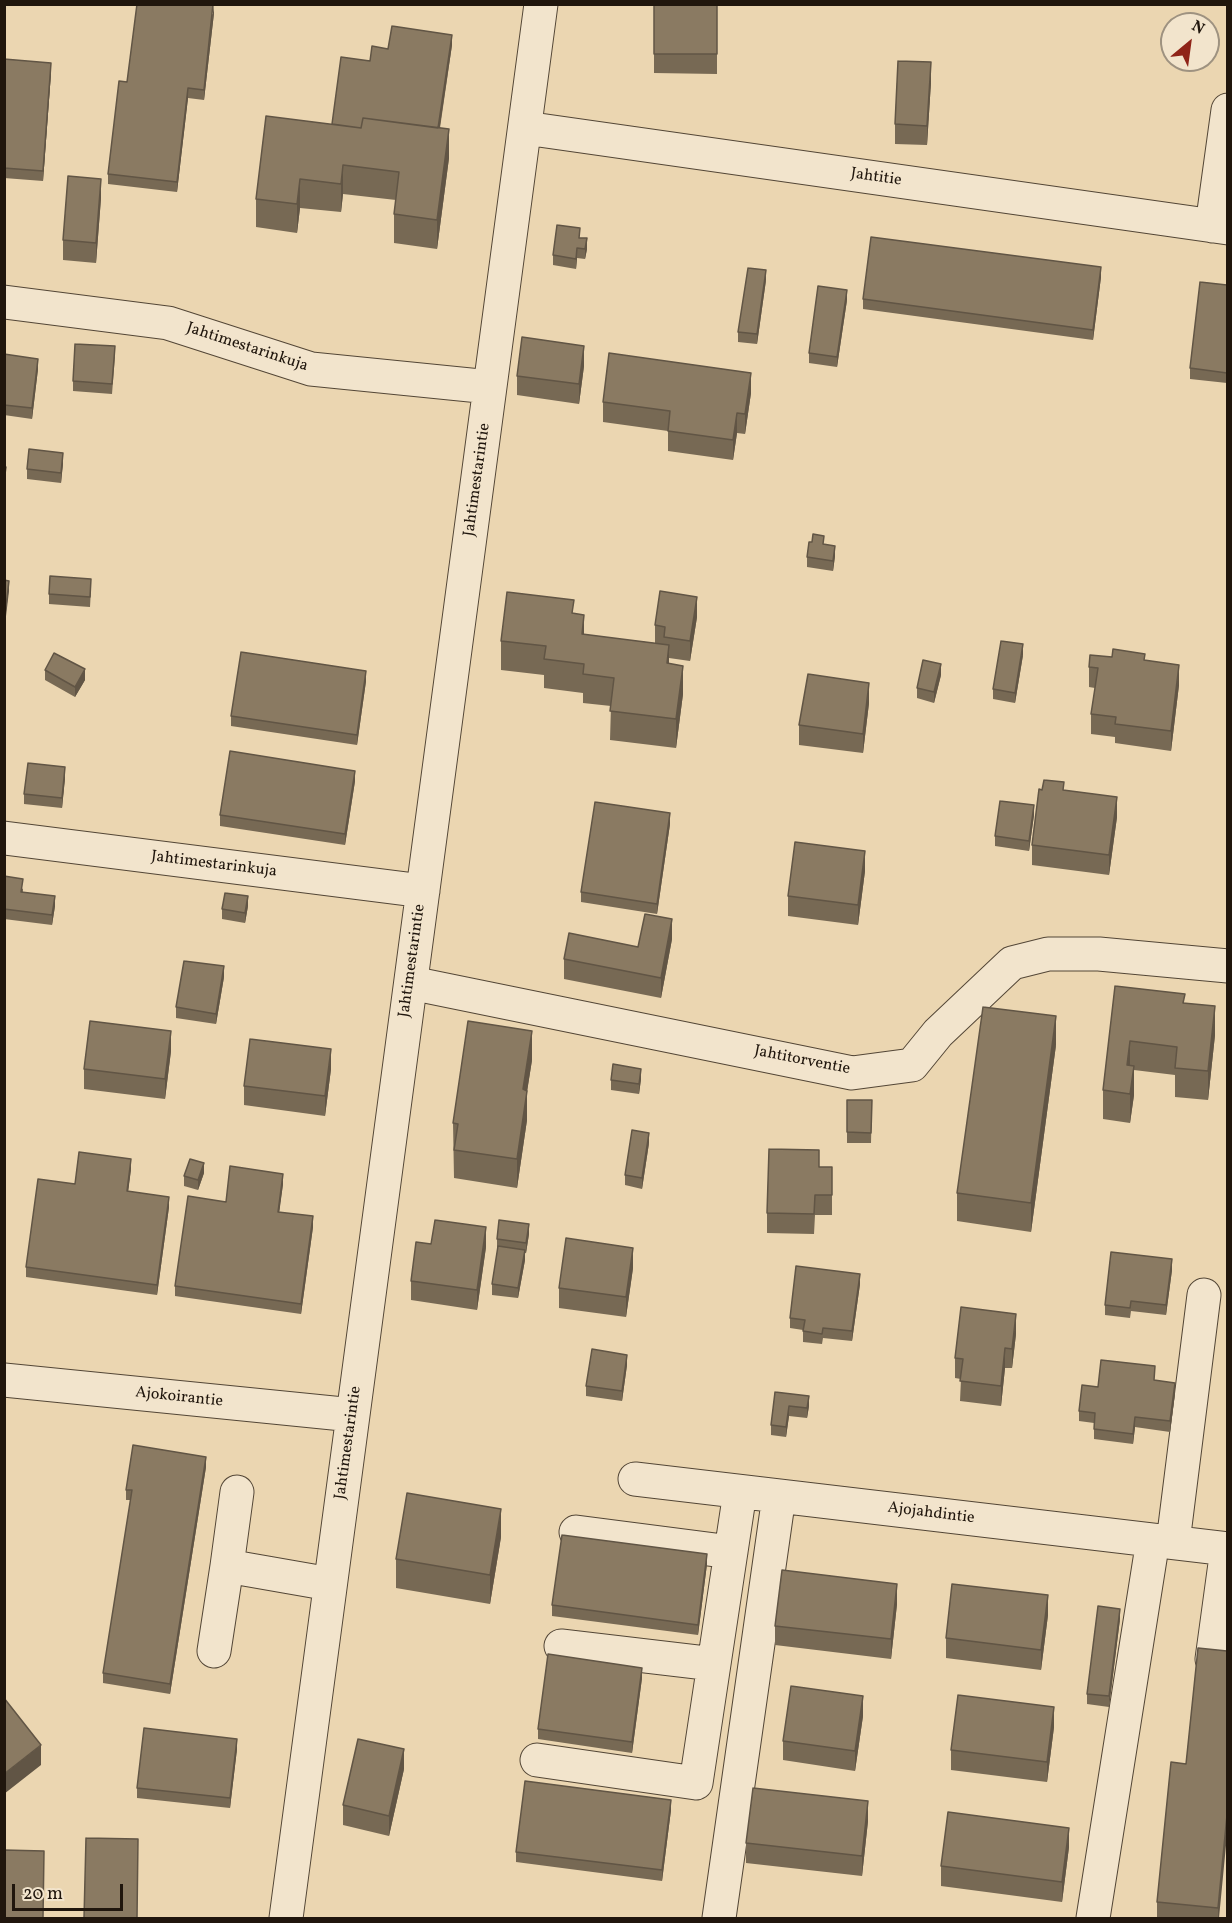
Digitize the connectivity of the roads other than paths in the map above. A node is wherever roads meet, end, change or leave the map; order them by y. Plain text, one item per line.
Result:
1 (541, 4) edge
2 (1227, 110) edge
3 (525, 128) junction
4 (1220, 227) edge
5 (4, 302) edge
6 (490, 387) junction
7 (4, 838) edge
8 (423, 891) junction
9 (1227, 966) edge
10 (411, 983) junction
11 (1204, 1295) dead end
12 (4, 1380) edge
13 (353, 1415) junction
14 (635, 1479) dead end
15 (237, 1492) dead end
16 (740, 1492) junction
17 (779, 1496) junction
18 (576, 1532) dead end
19 (1163, 1541) junction
20 (1227, 1549) edge
21 (731, 1552) junction
22 (227, 1566) junction
23 (330, 1584) junction
24 (561, 1646) dead end
25 (214, 1652) dead end
26 (1212, 1659) edge
27 (714, 1664) junction
28 (537, 1760) dead end
29 (286, 1918) edge
30 (719, 1918) edge
31 (1093, 1918) edge

1 - 3 street, Jahtimestarintie
2 - 4 street
3 - 4 street, Jahtitie
3 - 6 street, Jahtimestarintie
5 - 6 street, Jahtimestarinkuja
6 - 8 street, Jahtimestarintie
7 - 8 street, Jahtimestarinkuja
8 - 10 street, Jahtimestarintie
9 - 10 street, Jahtitorventie
10 - 13 street, Jahtimestarintie
11 - 19 street
12 - 13 street, Ajokoirantie
13 - 23 street, Jahtimestarintie
14 - 16 street, Ajojahdintie
15 - 22 street
16 - 17 street, Ajojahdintie
16 - 21 street
17 - 19 street, Ajojahdintie
17 - 30 street
18 - 21 street
19 - 20 street, Ajojahdintie
19 - 31 street
20 - 26 street
21 - 27 street
22 - 23 street
22 - 25 street
23 - 29 street, Jahtimestarintie
24 - 27 street
27 - 28 street

